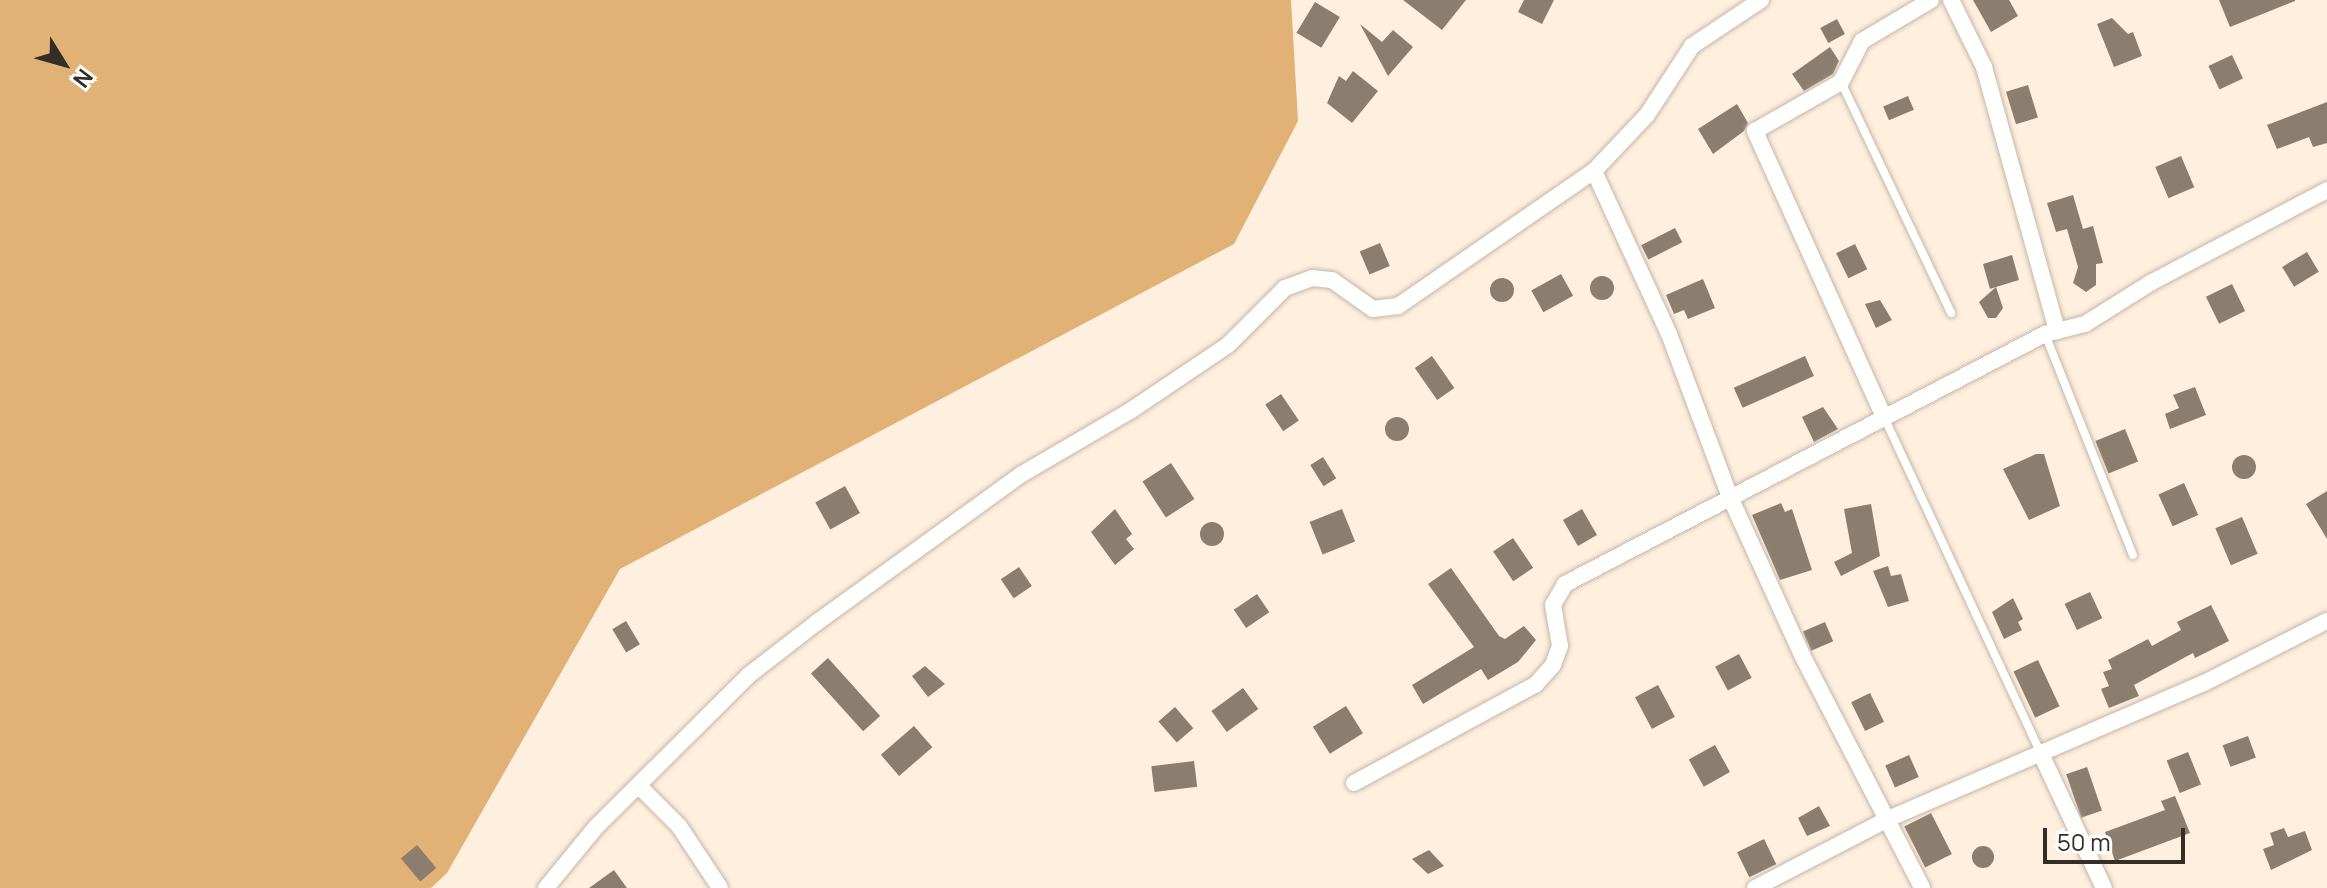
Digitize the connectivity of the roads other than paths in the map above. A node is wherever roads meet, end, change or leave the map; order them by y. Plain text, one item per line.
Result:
1 (1761, 0) edge
2 (1931, 0) edge
3 (1951, 0) edge
4 (1841, 82) junction
5 (1594, 171) junction
6 (2327, 190) edge
7 (1951, 313) dead end
8 (2051, 333) junction
9 (1884, 417) junction
10 (1730, 497) junction
11 (2133, 555) dead end
12 (2327, 621) edge
13 (2040, 752) junction
14 (1354, 783) dead end
15 (639, 786) junction
16 (1888, 819) junction
17 (546, 888) edge
18 (720, 888) edge
19 (1755, 888) edge
20 (1922, 888) edge
21 (2104, 888) edge

1 - 5 street
2 - 4 street
3 - 8 street
4 - 7 lane
4 - 9 street
5 - 10 street
5 - 15 street
6 - 8 street
8 - 9 street
8 - 11 lane
9 - 10 street
9 - 13 lane
10 - 14 street
10 - 16 street
12 - 13 street
13 - 16 street
13 - 21 street
15 - 17 street
15 - 18 street
16 - 19 street
16 - 20 street

